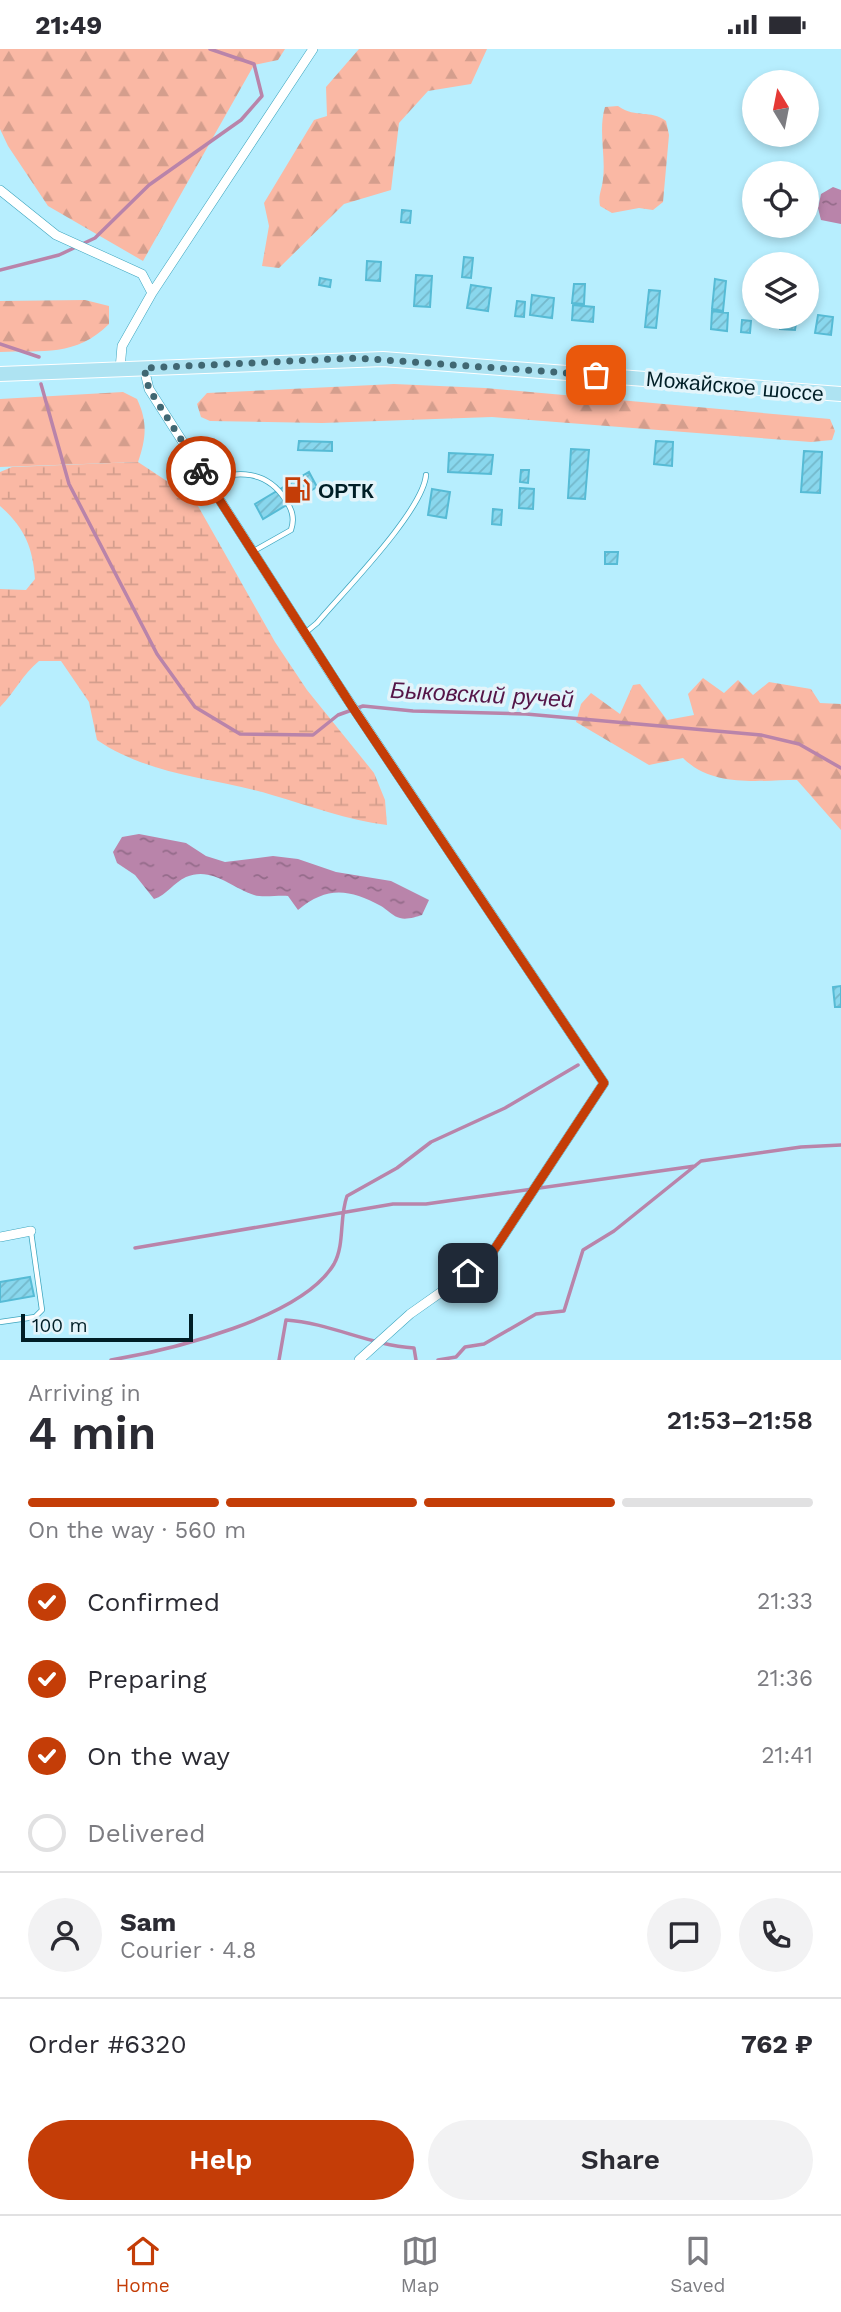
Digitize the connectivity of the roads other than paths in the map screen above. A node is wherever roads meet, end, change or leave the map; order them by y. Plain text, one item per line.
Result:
1 (313, 49) edge
2 (0, 190) edge
3 (152, 293) junction
4 (144, 368) junction
5 (120, 369) junction
6 (0, 374) edge
7 (841, 394) edge
8 (426, 475) dead end
9 (208, 482) junction
10 (251, 553) junction
11 (304, 633) junction
12 (31, 1231) joint
13 (0, 1237) edge
14 (0, 1322) edge
15 (359, 1360) edge

1 - 3 street
2 - 3 street
3 - 5 street
4 - 5 main road, Можайское шоссе
4 - 7 main road, Можайское шоссе
4 - 9 street
5 - 6 main road, Можайское шоссе
8 - 11 lane
9 - 10 street
9 - 10 lane
10 - 11 street
11 - 15 street
12 - 13 street
12 - 14 lane

